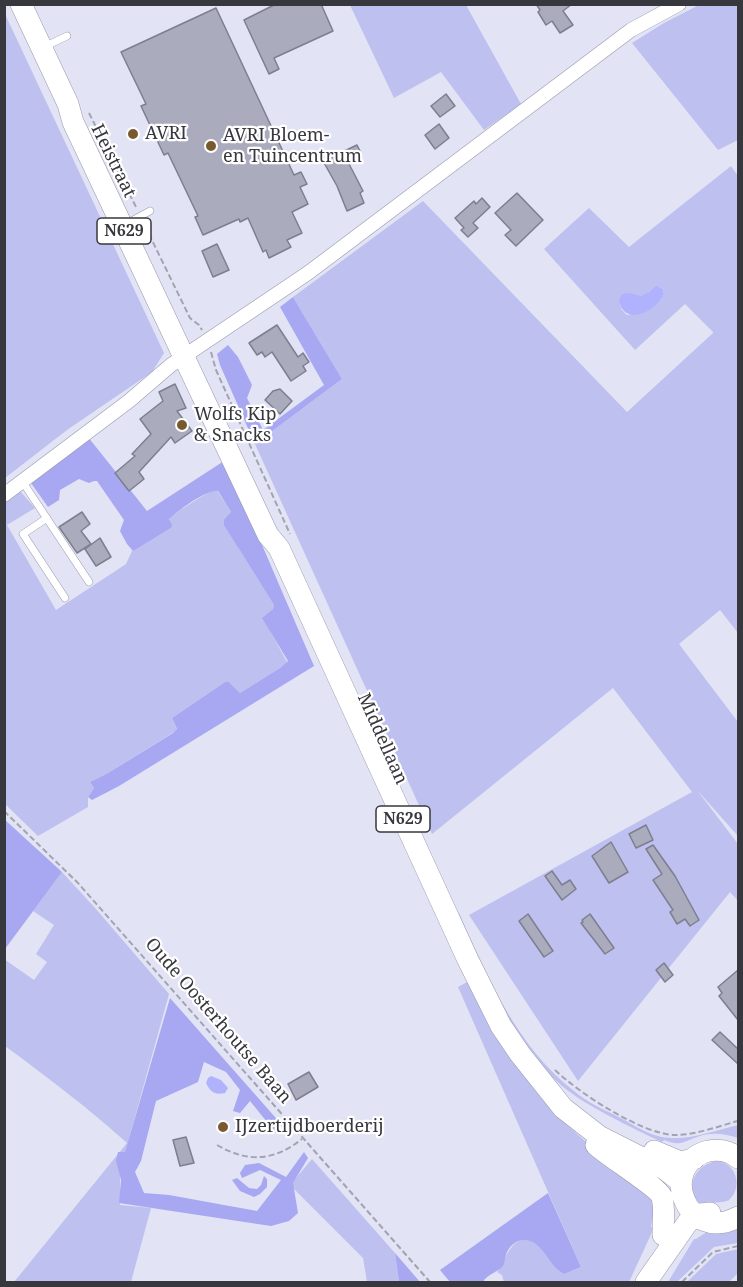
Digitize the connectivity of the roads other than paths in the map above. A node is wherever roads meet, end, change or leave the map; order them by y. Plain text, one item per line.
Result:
1 (21, 4) edge
2 (679, 4) edge
3 (67, 36) dead end
4 (42, 48) junction
5 (195, 349) junction
6 (22, 481) junction
7 (4, 495) edge
8 (47, 518) junction
9 (89, 582) dead end
10 (65, 598) dead end
11 (549, 1075) junction
12 (580, 1122) junction
13 (736, 1152) edge
14 (691, 1154) junction
15 (692, 1205) junction
16 (738, 1205) edge
17 (738, 1217) edge
18 (663, 1235) junction
19 (649, 1277) edge

1 - 4 main road, Heistraat / N629
2 - 5 street
3 - 4 lane
4 - 5 main road, Heistraat / N629
5 - 6 street
5 - 11 main road, Middellaan / N629
6 - 7 street
6 - 8 lane
8 - 9 lane
8 - 10 lane
11 - 12 main road, Middellaan / N629
11 - 14 main road, Middellaan / N629
12 - 15 main road, Middellaan / N629
12 - 18 main road
13 - 14 main road
14 - 15 main road
15 - 16 main road
15 - 17 main road
15 - 18 main road
15 - 19 main road
18 - 19 main road

